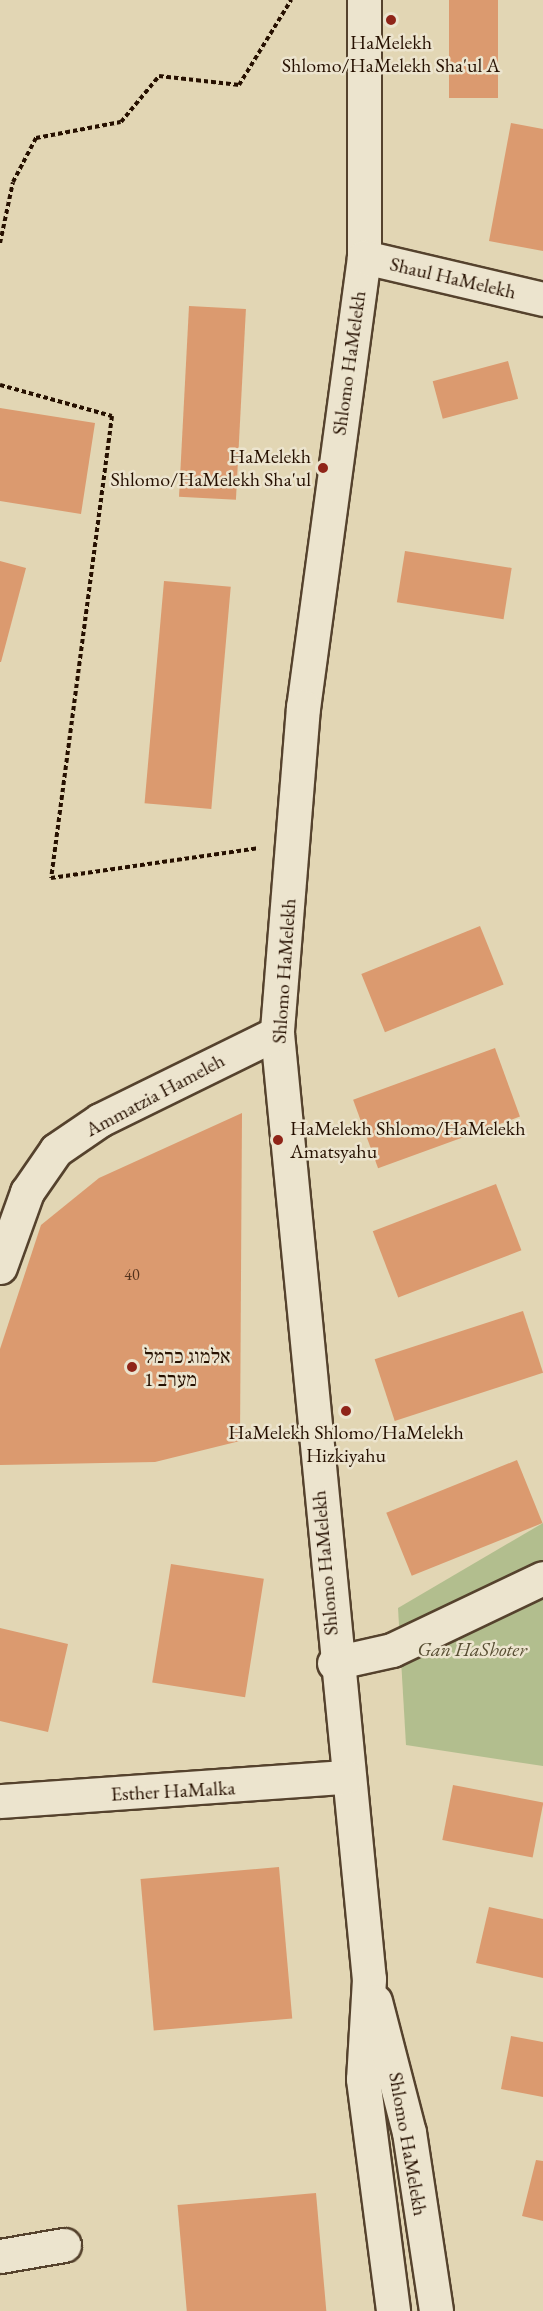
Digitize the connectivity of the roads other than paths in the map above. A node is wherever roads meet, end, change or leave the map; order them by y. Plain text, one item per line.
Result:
1 (364, 0) edge
2 (363, 257) junction
3 (543, 299) edge
4 (277, 1032) junction
5 (0, 1267) edge
6 (543, 1578) edge
7 (334, 1663) junction
8 (346, 1777) junction
9 (0, 1801) edge
10 (369, 1979) junction
11 (64, 2245) dead end
12 (0, 2256) edge
13 (393, 2311) edge
14 (436, 2311) edge

1 - 2 street, Shlomo HaMelekh
2 - 3 street, Shaul HaMelekh
2 - 4 street, Shlomo HaMelekh
4 - 5 street, Ammatzia Hameleh
4 - 7 street, Shlomo HaMelekh
6 - 7 street
7 - 8 street, Shlomo HaMelekh
8 - 9 street, Esther HaMalka
8 - 10 street, Shlomo HaMelekh
10 - 13 street, Shlomo HaMelekh
10 - 14 street, Shlomo HaMelekh
11 - 12 street

